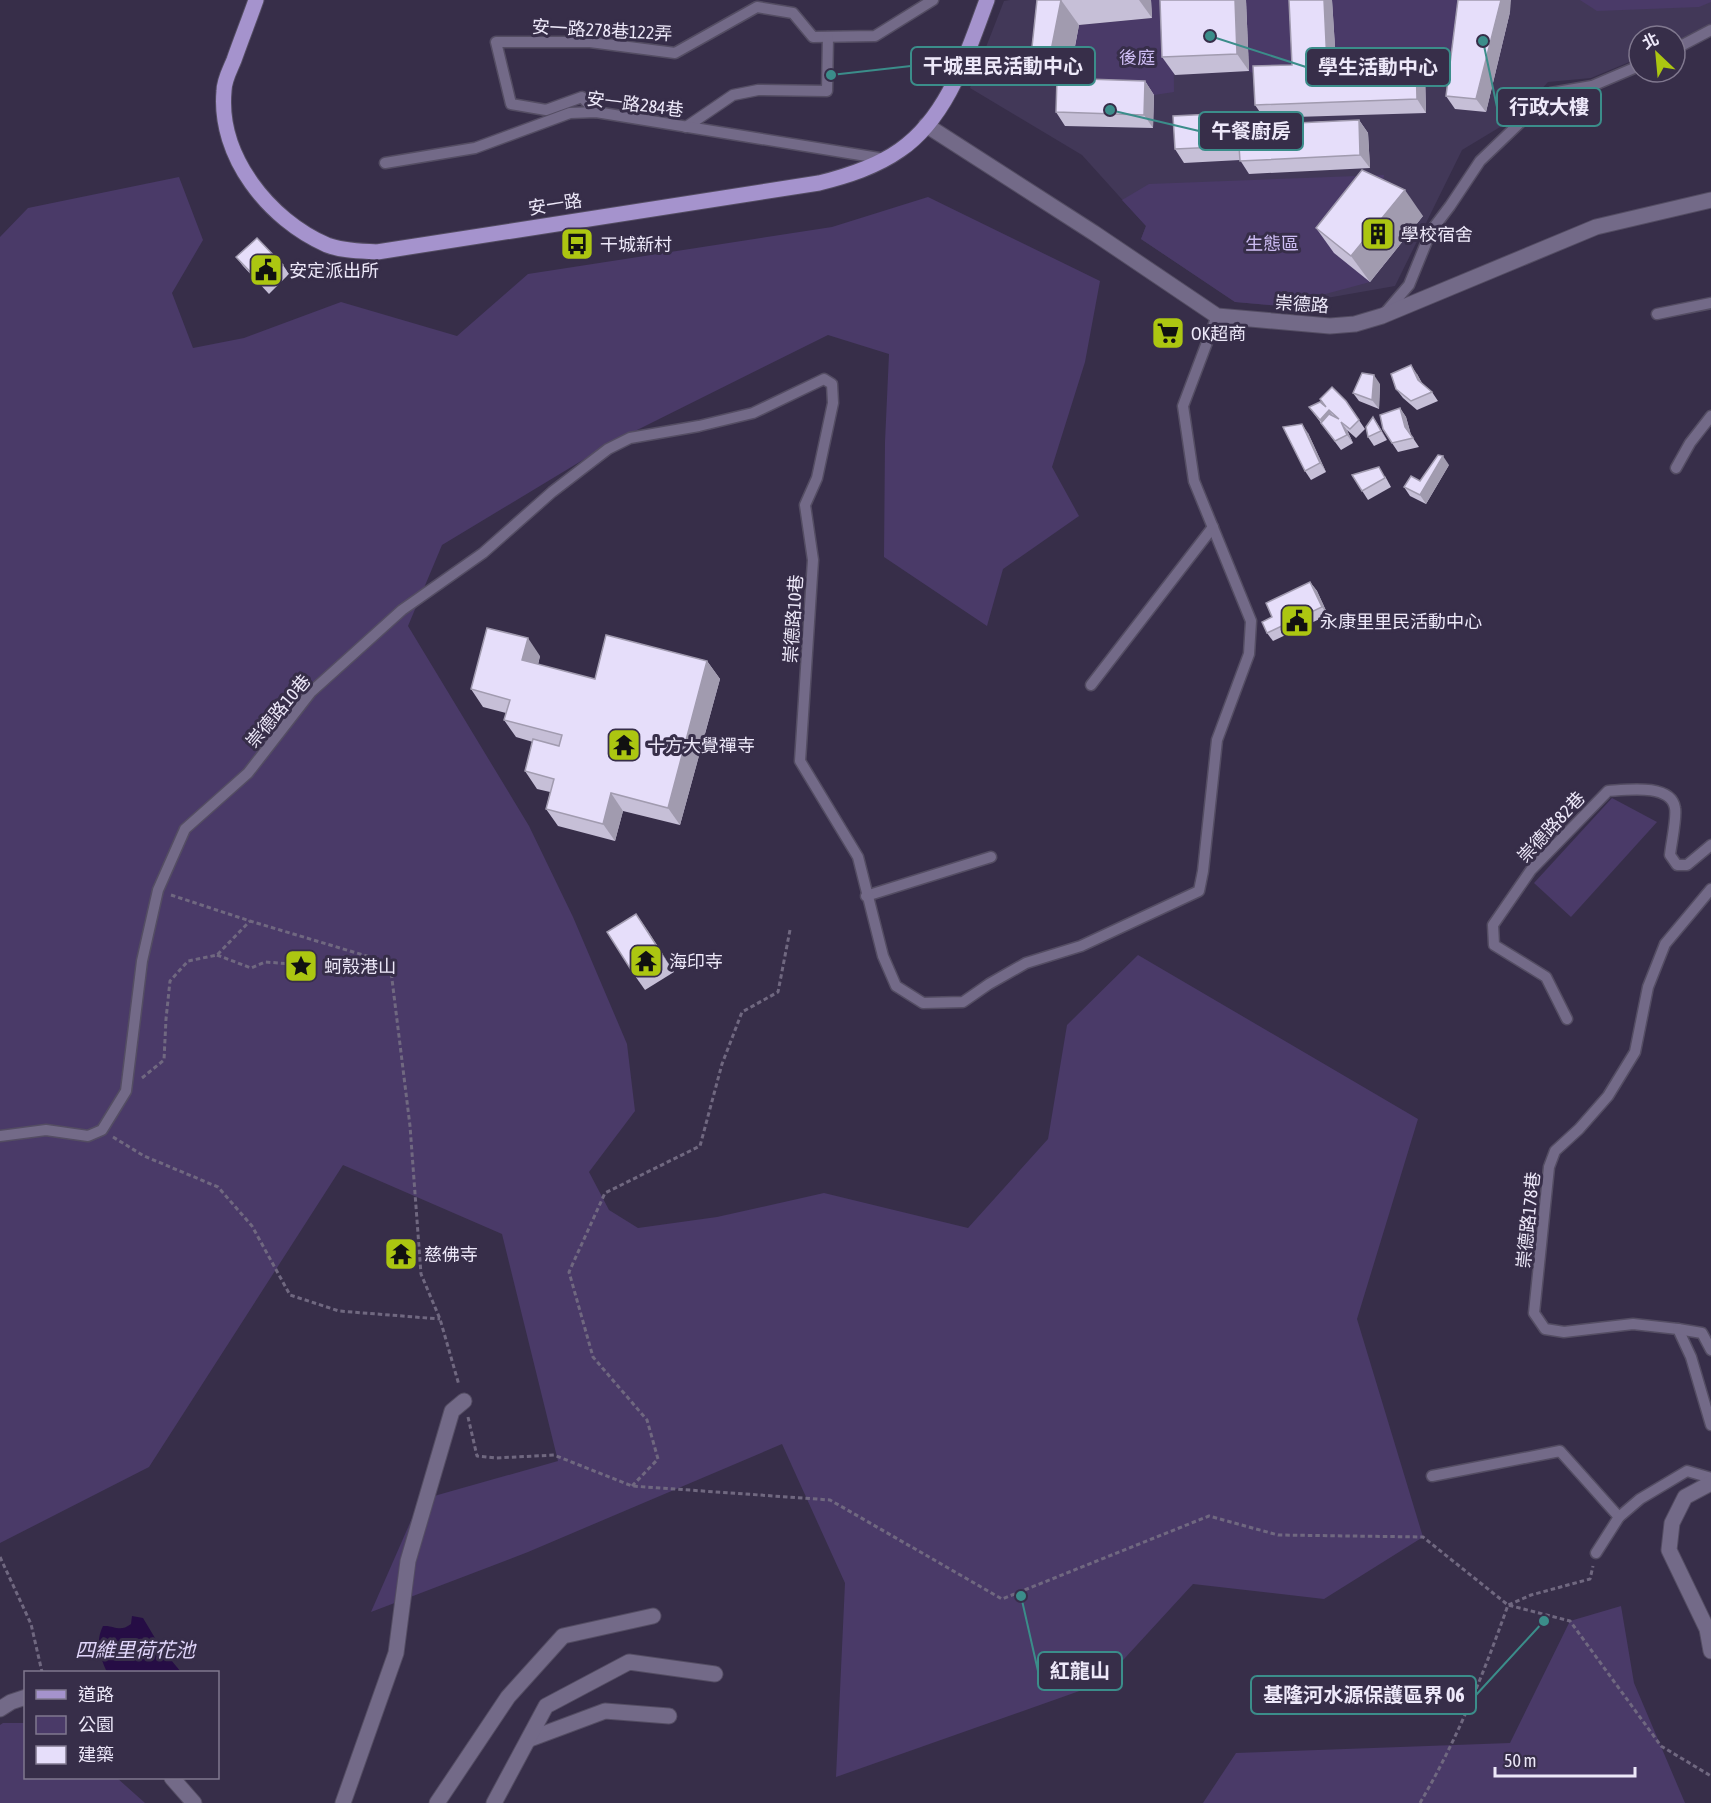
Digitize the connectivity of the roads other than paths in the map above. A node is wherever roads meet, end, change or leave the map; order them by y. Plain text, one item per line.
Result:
1 (256, 0) edge
2 (743, 0) edge
3 (933, 0) edge
4 (987, 0) edge
5 (746, 13) junction
6 (1711, 30) edge
7 (828, 37) junction
8 (1687, 43) edge
9 (1627, 71) edge
10 (596, 112) junction
11 (926, 125) junction
12 (686, 127) junction
13 (885, 159) junction
14 (385, 162) dead end
15 (1711, 201) edge
16 (1711, 303) edge
17 (1657, 314) dead end
18 (1217, 316) junction
19 (1382, 316) junction
20 (1711, 416) edge
21 (1676, 468) dead end
22 (1213, 527) junction
23 (1091, 685) dead end
24 (1711, 845) edge
25 (991, 857) dead end
26 (1711, 889) edge
27 (866, 896) junction
28 (1568, 1019) dead end
29 (0, 1136) edge
30 (1678, 1329) junction
31 (1711, 1350) edge
32 (464, 1401) road end
33 (1711, 1425) edge
34 (1432, 1476) dead end
35 (1711, 1478) edge
36 (1711, 1483) edge
37 (1619, 1517) junction
38 (1596, 1553) road end
39 (652, 1616) dead end
40 (1711, 1651) edge
41 (716, 1674) dead end
42 (24, 1698) edge
43 (0, 1710) edge
44 (669, 1716) dead end
45 (530, 1739) junction
46 (173, 1779) edge
47 (194, 1803) edge
48 (343, 1803) edge
49 (437, 1803) edge
50 (494, 1803) edge

1 - 13 main road, 安一路
2 - 5 lane
3 - 7 lane
4 - 11 main road, 安一路
5 - 7 lane, 安一路278巷122弄
5 - 10 lane, 安一路278巷122弄
6 - 8 lane
7 - 12 lane
9 - 19 lane
10 - 12 lane, 安一路284巷
10 - 14 lane, 安一路284巷
11 - 13 main road, 安一路
11 - 18 street, 崇德路
12 - 13 lane, 安一路284巷
15 - 19 street, 崇德路
16 - 17 lane
18 - 19 street, 崇德路
18 - 22 lane, 崇德路10巷
20 - 21 lane
22 - 23 lane
22 - 27 lane, 崇德路10巷
24 - 28 lane, 崇德路82巷
25 - 27 lane
26 - 30 lane, 崇德路178巷
27 - 29 lane, 崇德路10巷
30 - 31 lane, 崇德路178巷
30 - 33 lane
32 - 48 street
34 - 37 lane
35 - 37 lane
36 - 40 street
37 - 38 lane
39 - 49 street
41 - 45 street
42 - 43 street
44 - 45 street
45 - 50 street
46 - 47 street

